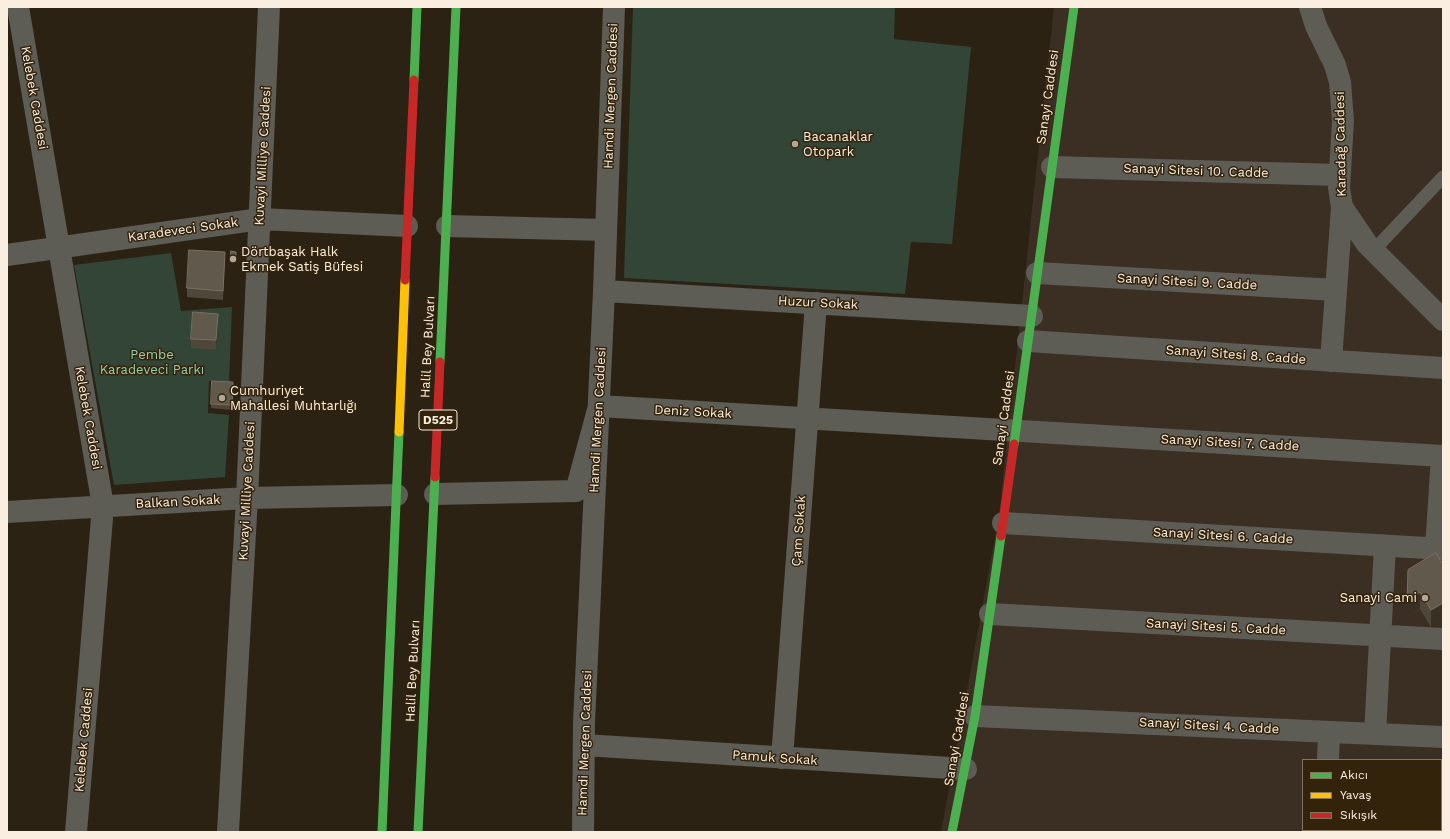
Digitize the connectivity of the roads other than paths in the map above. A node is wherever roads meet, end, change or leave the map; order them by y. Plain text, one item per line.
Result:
1 (18, 7) edge
2 (270, 7) edge
3 (417, 7) edge
4 (456, 7) edge
5 (614, 7) edge
6 (1074, 7) edge
7 (1310, 7) edge
8 (1052, 167) junction
9 (1340, 175) junction
10 (1443, 177) edge
11 (1342, 207) junction
12 (260, 219) junction
13 (407, 226) junction
14 (447, 226) junction
15 (606, 230) junction
16 (59, 247) junction
17 (1374, 250) junction
18 (7, 255) edge
19 (1037, 273) junction
20 (1336, 290) junction
21 (604, 291) junction
22 (816, 303) junction
23 (1032, 316) junction
24 (1443, 320) edge
25 (1028, 341) junction
26 (1331, 361) junction
27 (1443, 368) edge
28 (599, 406) junction
29 (808, 418) junction
30 (1016, 430) junction
31 (1443, 456) edge
32 (435, 494) junction
33 (397, 495) junction
34 (246, 498) junction
35 (103, 506) junction
36 (7, 512) edge
37 (1003, 523) junction
38 (1385, 546) junction
39 (1440, 549) edge
40 (990, 614) junction
41 (1380, 636) junction
42 (1443, 639) edge
43 (975, 716) junction
44 (1329, 732) junction
45 (1375, 734) junction
46 (1443, 737) edge
47 (584, 745) junction
48 (782, 758) junction
49 (1328, 759) edge
50 (966, 769) junction
51 (76, 832) edge
52 (228, 832) edge
53 (382, 832) edge
54 (418, 832) edge
55 (583, 832) edge
56 (952, 832) edge

1 - 16 street, Kelebek Caddesi
2 - 12 street, Kuvayi Milliye Caddesi
3 - 13 main road, Halil Bey Bulvarı / D525
4 - 14 main road, Halil Bey Bulvarı / D525
5 - 15 street, Hamdi Mergen Caddesi
6 - 8 main road, Sanayi Caddesi
7 - 9 street, Karadağ Caddesi
8 - 9 street, Sanayi Sitesi 10. Cadde
8 - 19 main road, Sanayi Caddesi
9 - 11 street, Karadağ Caddesi
10 - 17 lane
11 - 17 street, Karadağ Caddesi
11 - 20 street
12 - 13 street, Karadeveci Sokak
12 - 16 street, Karadeveci Sokak
12 - 34 street, Kuvayi Milliye Caddesi
13 - 33 main road, Halil Bey Bulvarı / D525
14 - 15 street
14 - 32 main road, Halil Bey Bulvarı / D525
15 - 21 street, Hamdi Mergen Caddesi
16 - 18 street, Karadeveci Sokak
16 - 35 street, Kelebek Caddesi
17 - 24 street, Karadağ Caddesi
19 - 20 street, Sanayi Sitesi 9. Cadde
19 - 23 main road, Sanayi Caddesi
20 - 26 street
21 - 22 street, Huzur Sokak
21 - 28 street, Hamdi Mergen Caddesi
22 - 23 street, Huzur Sokak
22 - 29 street, Çam Sokak
23 - 25 main road, Sanayi Caddesi
25 - 26 street, Sanayi Sitesi 8. Cadde
25 - 30 main road, Sanayi Caddesi
26 - 27 street, Sanayi Sitesi 8. Cadde
28 - 29 street, Deniz Sokak
28 - 32 street
28 - 47 street, Hamdi Mergen Caddesi
29 - 30 street, Deniz Sokak
29 - 48 street, Çam Sokak
30 - 31 street, Sanayi Sitesi 7. Cadde
30 - 37 main road, Sanayi Caddesi
31 - 39 street
32 - 54 main road, Halil Bey Bulvarı / D525
33 - 34 street, Balkan Sokak
33 - 53 main road, Halil Bey Bulvarı / D525
34 - 35 street, Balkan Sokak
34 - 52 street, Kuvayi Milliye Caddesi
35 - 36 street, Balkan Sokak
35 - 51 street, Kelebek Caddesi
37 - 38 street, Sanayi Sitesi 6. Cadde
37 - 40 main road, Sanayi Caddesi
38 - 39 street, Sanayi Sitesi 6. Cadde
38 - 41 street
40 - 41 street, Sanayi Sitesi 5. Cadde
40 - 43 main road, Sanayi Caddesi
41 - 42 street, Sanayi Sitesi 5. Cadde
41 - 45 street
43 - 44 street, Sanayi Sitesi 4. Cadde
43 - 50 main road, Sanayi Caddesi
44 - 45 street, Sanayi Sitesi 4. Cadde
44 - 49 street
45 - 46 street, Sanayi Sitesi 4. Cadde
47 - 48 street, Pamuk Sokak
47 - 55 street, Hamdi Mergen Caddesi
48 - 50 street, Pamuk Sokak
50 - 56 main road, Sanayi Caddesi

